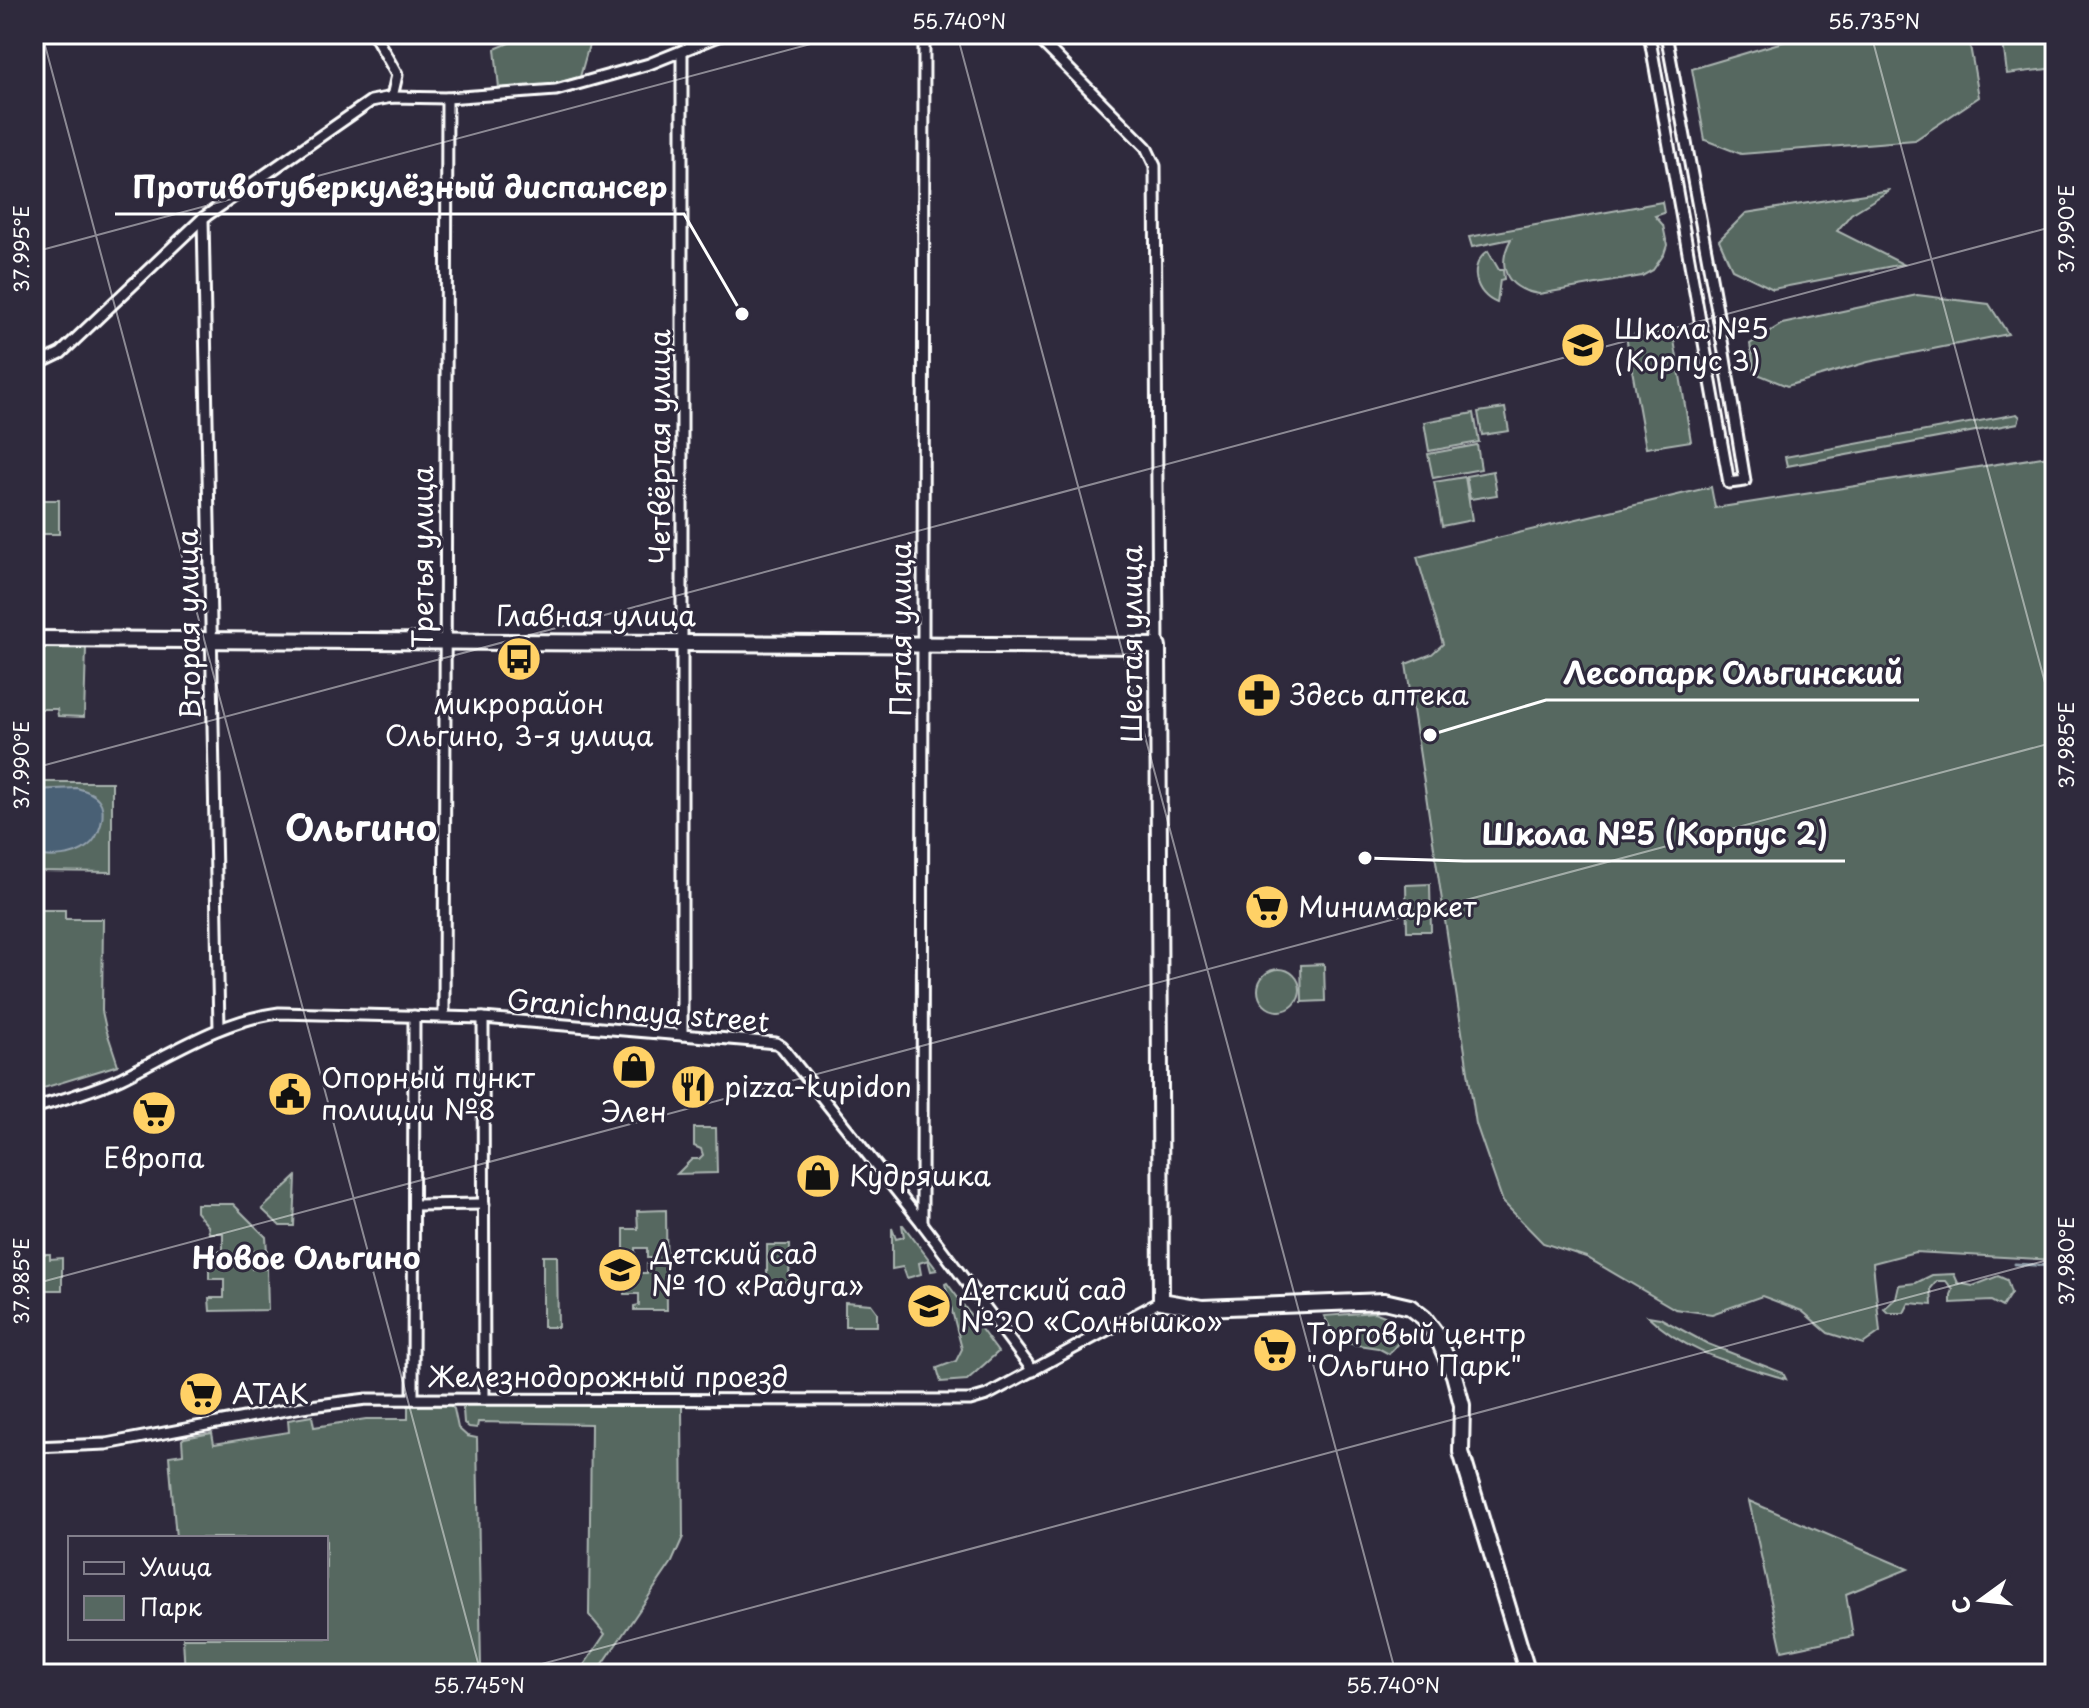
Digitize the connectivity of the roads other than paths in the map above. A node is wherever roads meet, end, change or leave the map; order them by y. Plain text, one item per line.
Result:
1 (374, 34) edge
2 (724, 34) edge
3 (924, 34) edge
4 (1034, 34) edge
5 (1649, 34) edge
6 (1666, 34) edge
7 (682, 51) junction
8 (392, 97) junction
9 (447, 98) junction
10 (203, 218) junction
11 (34, 366) edge
12 (34, 639) edge
13 (211, 640) junction
14 (445, 641) junction
15 (682, 643) junction
16 (923, 644) junction
17 (1158, 646) junction
18 (414, 1016) junction
19 (444, 1016) junction
20 (483, 1018) junction
21 (219, 1029) junction
22 (682, 1035) junction
23 (34, 1108) edge
24 (484, 1204) junction
25 (414, 1205) junction
26 (922, 1223) junction
27 (1161, 1301) junction
28 (1033, 1371) junction
29 (413, 1398) junction
30 (484, 1399) junction
31 (34, 1447) edge
32 (1528, 1674) edge

1 - 8 street
2 - 7 street
3 - 16 street, Пятая улица
4 - 17 street, Шестая улица
5 - 6 street
7 - 9 street
7 - 15 street, Четвёртая улица
8 - 9 street
8 - 10 street
9 - 14 street, Третья улица
10 - 11 street
10 - 13 street, Вторая улица
12 - 13 street, Главная улица
13 - 14 street, Главная улица
13 - 21 street, Вторая улица
14 - 15 street, Главная улица
14 - 19 street, Третья улица
15 - 16 street, Главная улица
15 - 22 street, Четвёртая улица
16 - 17 street, Главная улица
16 - 26 street, Пятая улица
17 - 27 street, Шестая улица
18 - 19 street, Granichnaya street
18 - 21 street, Granichnaya street
18 - 25 street
19 - 20 street, Granichnaya street
20 - 22 street, Granichnaya street
20 - 24 street
21 - 23 street, Granichnaya street
22 - 26 street, Granichnaya street
24 - 25 street
24 - 30 street
25 - 29 street
26 - 28 street, Granichnaya street
27 - 28 street, Железнодорожный проезд
27 - 32 street
28 - 30 street, Железнодорожный проезд
29 - 30 street, Железнодорожный проезд
29 - 31 street, Железнодорожный проезд

